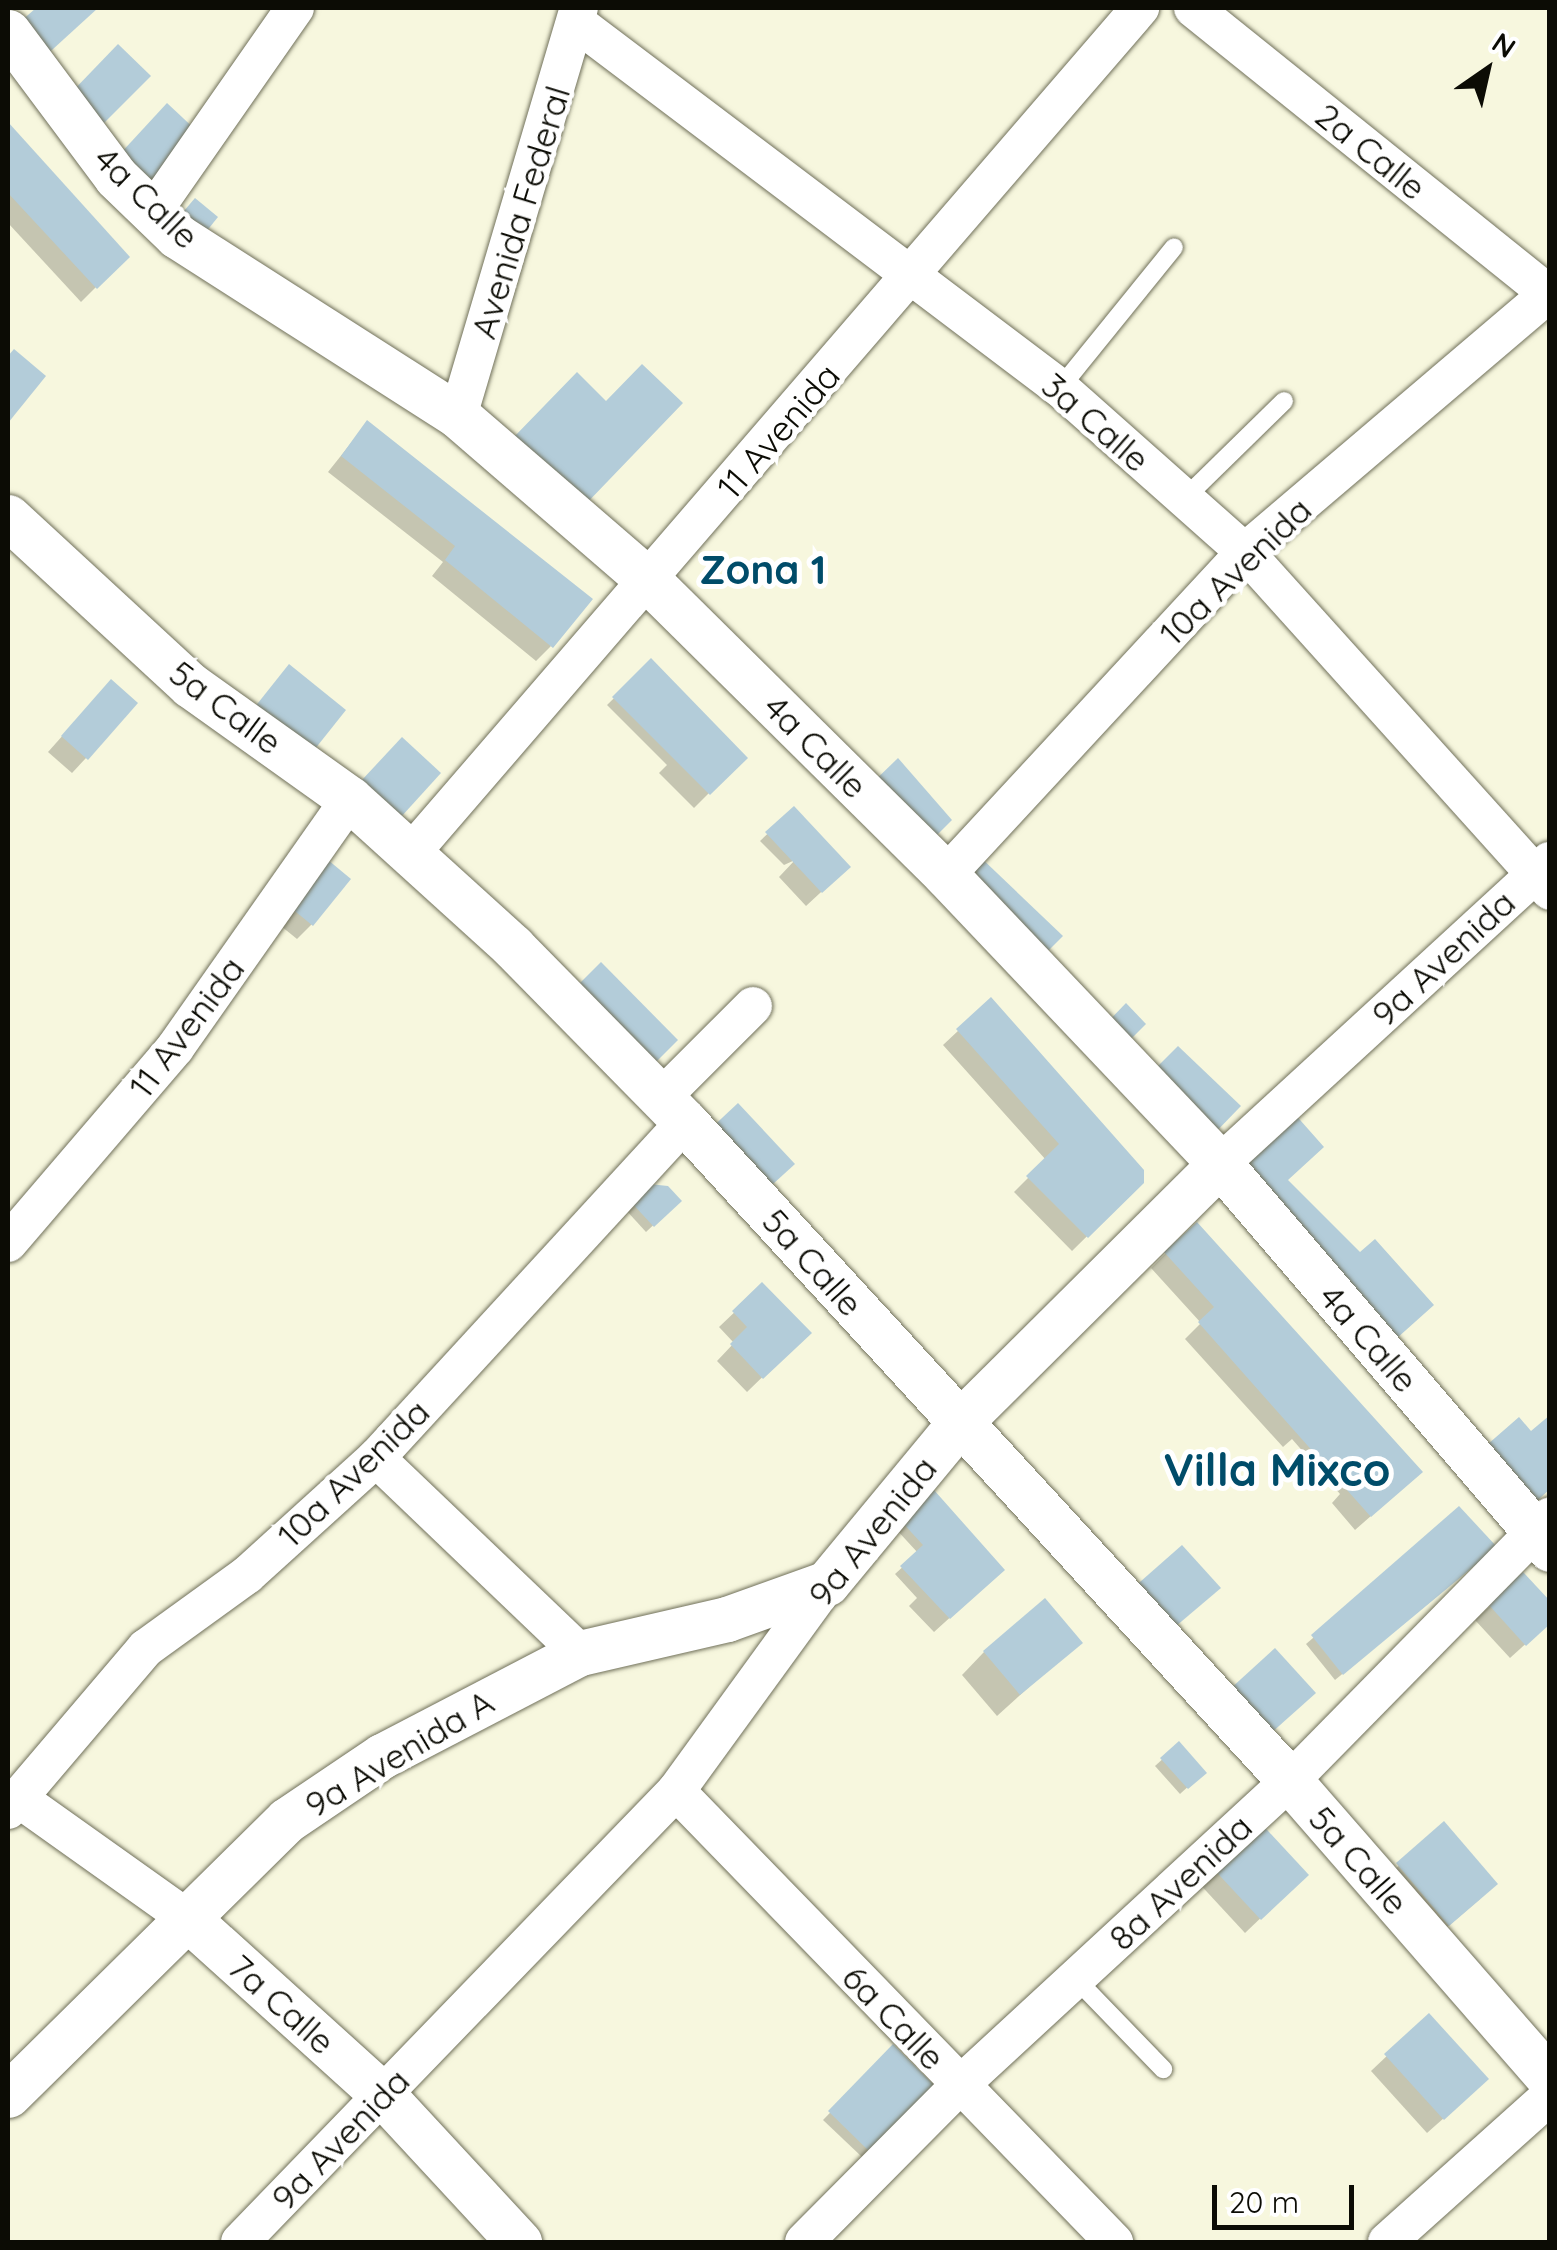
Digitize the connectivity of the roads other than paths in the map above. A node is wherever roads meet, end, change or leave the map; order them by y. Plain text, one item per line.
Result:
1 (295, 8) edge
2 (1140, 8) edge
3 (1193, 8) edge
4 (578, 15) edge
5 (8, 32) edge
6 (152, 212) junction
7 (1174, 247) dead end
8 (914, 276) junction
9 (1549, 294) edge
10 (1060, 388) junction
11 (1284, 401) dead end
12 (458, 416) junction
13 (1184, 499) junction
14 (8, 517) edge
15 (1245, 552) junction
16 (648, 580) junction
17 (350, 800) junction
18 (412, 852) junction
19 (946, 875) junction
20 (1544, 876) edge
21 (753, 1006) dead end
22 (673, 1110) junction
23 (1220, 1164) junction
24 (8, 1243) edge
25 (960, 1422) junction
26 (376, 1458) junction
27 (1544, 1532) edge
28 (827, 1583) junction
29 (580, 1652) junction
30 (1290, 1780) junction
31 (676, 1791) junction
32 (13, 1804) edge
33 (186, 1918) junction
34 (1075, 1978) junction
35 (1163, 2069) dead end
36 (1550, 2079) edge
37 (960, 2085) junction
38 (382, 2094) junction
39 (8, 2095) edge
40 (1550, 2096) edge
41 (240, 2242) edge
42 (519, 2242) edge
43 (804, 2242) edge
44 (1114, 2242) edge
45 (1387, 2242) edge

1 - 6 street
2 - 8 street, 11 Avenida
3 - 9 street, 2a Calle
4 - 8 street, 3a Calle
4 - 12 street, Avenida Federal
5 - 6 street, 4a Calle
6 - 12 street, 4a Calle
7 - 10 lane
8 - 10 street, 3a Calle
8 - 16 street, 11 Avenida
9 - 15 street, 10a Avenida
10 - 13 street, 3a Calle
11 - 13 lane
12 - 16 street, 4a Calle
13 - 15 street, 3a Calle
14 - 17 street, 5a Calle
15 - 19 street, 10a Avenida
15 - 20 street, 3a Calle
16 - 18 street, 11 Avenida
16 - 19 street, 4a Calle
17 - 18 street, 5a Calle
17 - 24 street, 11 Avenida
18 - 22 street, 5a Calle
19 - 23 street, 4a Calle
20 - 23 street, 9a Avenida
21 - 22 street, 10a Avenida
22 - 25 street, 5a Calle
22 - 26 street, 10a Avenida
23 - 25 street, 9a Avenida
23 - 27 street, 4a Calle
25 - 28 street, 9a Avenida
25 - 30 street, 5a Calle
26 - 29 street
26 - 32 street, 10a Avenida
27 - 30 street, 8a Avenida
28 - 29 street, 9a Avenida A
28 - 31 street, 9a Avenida
29 - 33 street, 9a Avenida A
30 - 34 street, 8a Avenida
30 - 36 street, 5a Calle
31 - 37 street, 6a Calle
31 - 38 street, 9a Avenida
32 - 33 street, 7a Calle
33 - 38 street, 7a Calle
33 - 39 street, 9a Avenida A
34 - 35 lane
34 - 37 street, 8a Avenida
37 - 43 street, 8a Avenida
37 - 44 street, 6a Calle
38 - 41 street, 9a Avenida
38 - 42 street, 7a Calle
40 - 45 street

